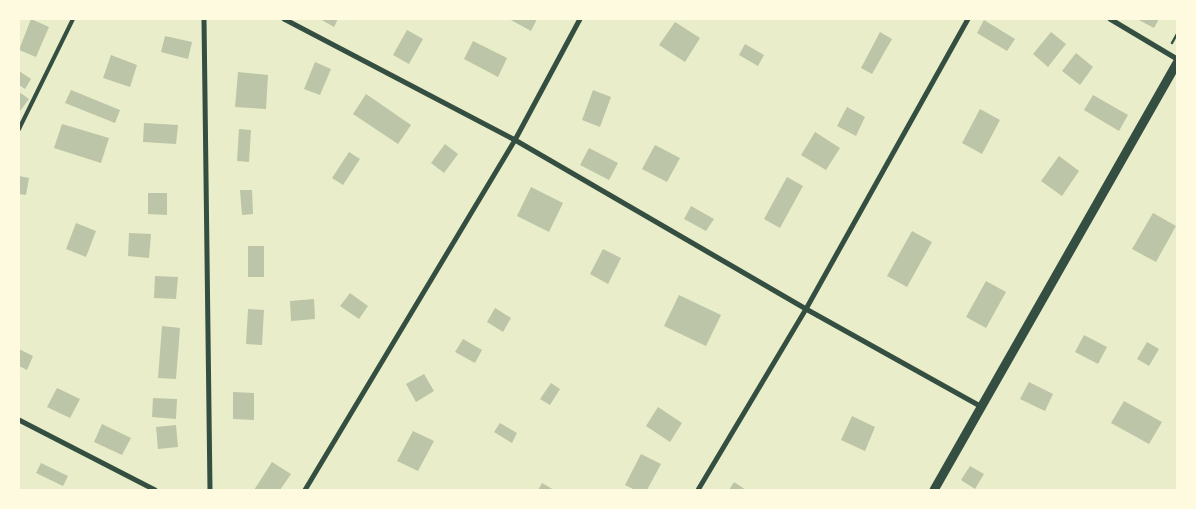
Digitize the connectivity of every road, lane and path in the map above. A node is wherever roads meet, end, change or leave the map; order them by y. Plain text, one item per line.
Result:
1 (73, 19) edge
2 (204, 19) edge
3 (284, 19) edge
4 (580, 19) edge
5 (968, 19) edge
6 (1110, 19) edge
7 (1177, 61) edge
8 (19, 129) edge
9 (514, 140) junction
10 (806, 309) junction
11 (980, 406) junction
12 (19, 420) edge
13 (155, 490) edge
14 (210, 490) edge
15 (305, 490) edge
16 (698, 490) edge
17 (934, 490) edge

1 - 8 lane
2 - 14 street
3 - 9 street
4 - 9 street
5 - 10 street
6 - 7 street
7 - 11 street
9 - 10 street
9 - 15 street
10 - 11 street
10 - 16 street
11 - 17 street
12 - 13 street

